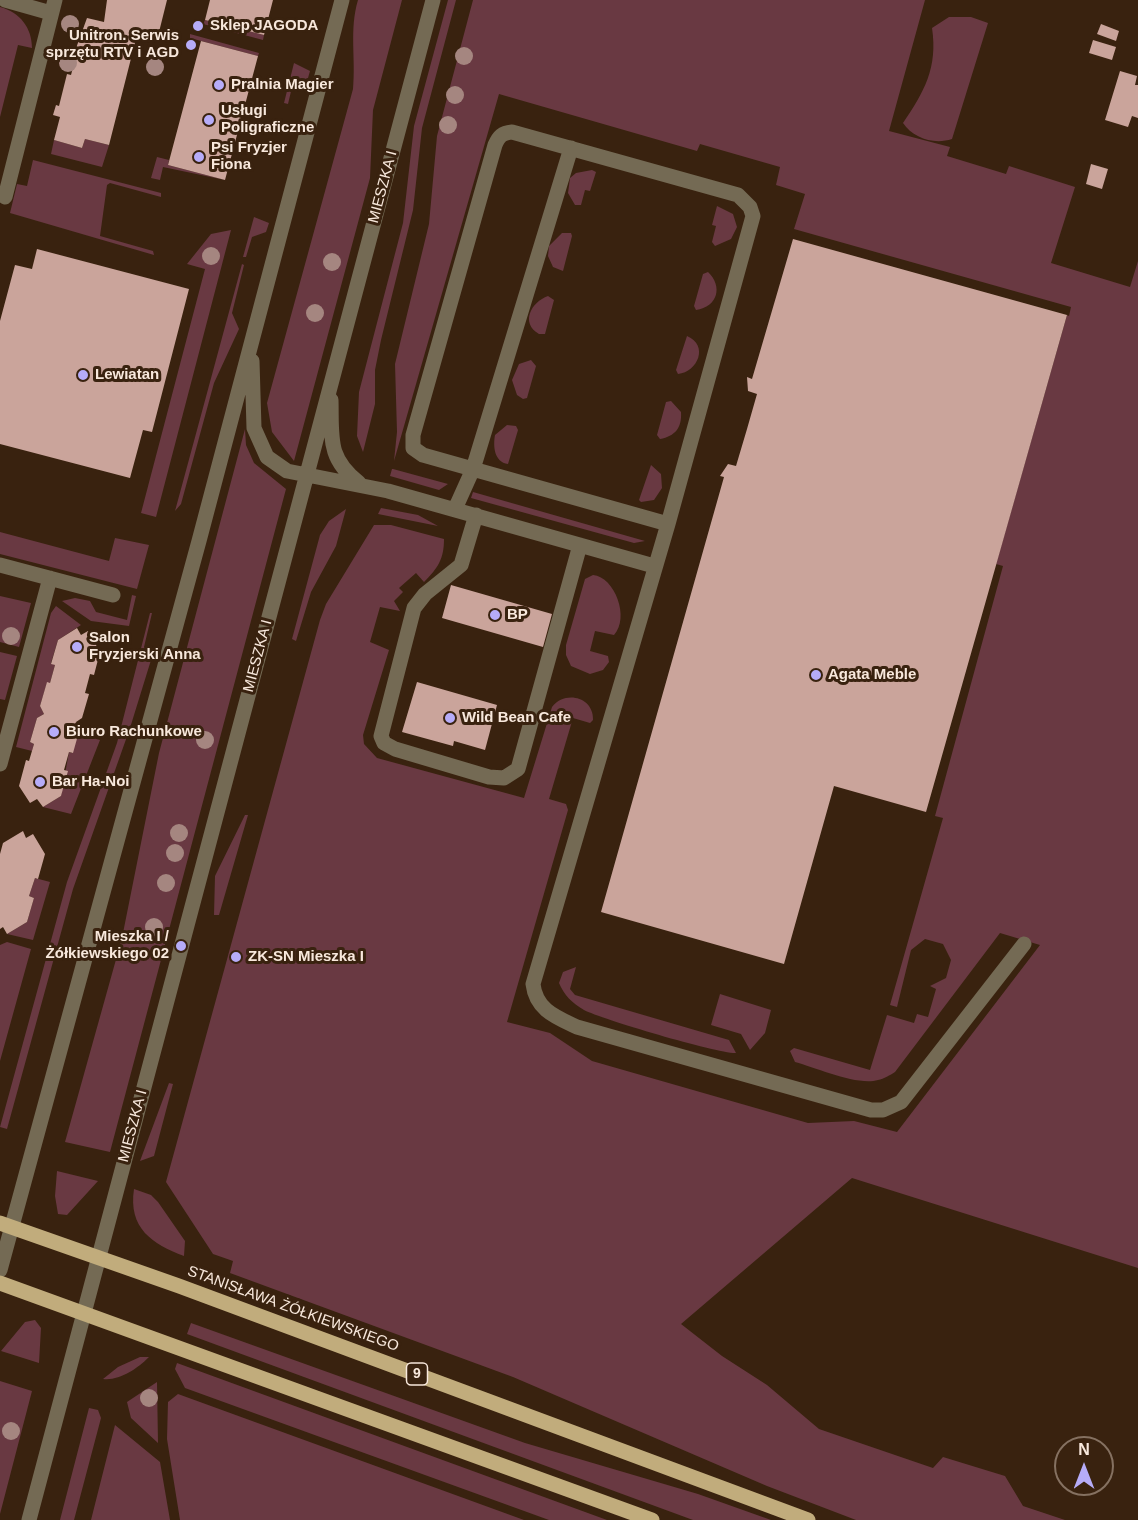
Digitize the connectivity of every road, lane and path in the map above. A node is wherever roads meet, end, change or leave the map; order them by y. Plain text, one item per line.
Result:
1 (5, 0) edge
2 (342, 0) edge
3 (433, 0) edge
4 (53, 7) edge
5 (571, 148) junction
6 (5, 196) dead end
7 (251, 343) junction
8 (330, 382) junction
9 (473, 469) junction
10 (306, 475) junction
11 (362, 485) junction
12 (456, 509) junction
13 (476, 515) junction
14 (668, 524) junction
15 (580, 545) junction
16 (0, 565) edge
17 (654, 566) junction
18 (50, 578) junction
19 (114, 595) dead end
20 (0, 764) edge
21 (1024, 944) dead end
22 (6, 1225) edge
23 (98, 1258) junction
24 (0, 1270) edge
25 (0, 1282) edge
26 (84, 1313) junction
27 (29, 1520) edge
28 (652, 1520) edge
29 (808, 1520) edge

1 - 4 street
2 - 7 street
3 - 8 street, MIESZKA I
4 - 6 street
5 - 9 street
5 - 9 street
5 - 14 street
7 - 10 street
7 - 22 street
8 - 10 street, MIESZKA I
8 - 11 street
9 - 12 street
9 - 14 street
10 - 11 street
10 - 23 street, MIESZKA I
11 - 12 street
12 - 13 street
13 - 15 street
13 - 15 street
14 - 17 street
15 - 17 street
16 - 18 street
17 - 21 street
18 - 19 street
18 - 20 street
22 - 23 main road, STANISŁAWA ŻÓŁKIEWSKIEGO / 9
22 - 24 street
23 - 26 street, MIESZKA I
23 - 29 main road, STANISŁAWA ŻÓŁKIEWSKIEGO / 9
25 - 26 main road
26 - 27 street, MIESZKA I
26 - 28 main road

